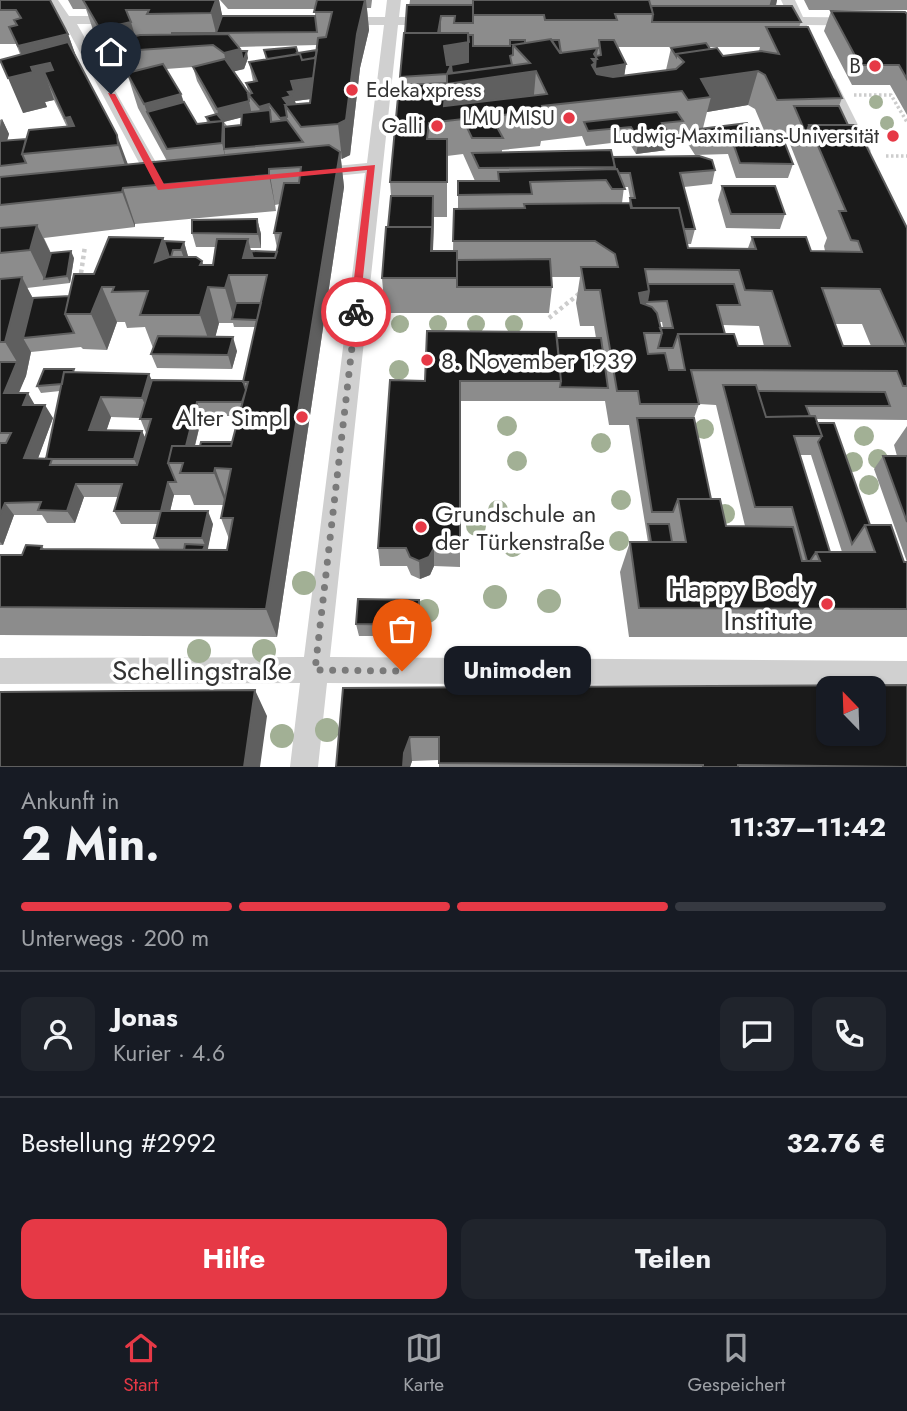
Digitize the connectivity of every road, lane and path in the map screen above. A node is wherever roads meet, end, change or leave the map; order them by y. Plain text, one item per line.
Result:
1 (51, 0) edge
2 (394, 0) edge
3 (788, 0) edge
4 (0, 20) edge
5 (65, 20) junction
6 (135, 20) edge
7 (318, 20) edge
8 (391, 21) junction
9 (446, 21) edge
10 (756, 21) edge
11 (798, 21) junction
12 (907, 22) edge
13 (853, 95) dead end
14 (907, 122) edge
15 (886, 156) dead end
16 (907, 156) edge
17 (868, 161) edge
18 (372, 167) junction
19 (296, 175) edge
20 (161, 188) edge
21 (85, 246) dead end
22 (79, 285) edge
23 (591, 288) edge
24 (550, 318) dead end
25 (315, 670) junction
26 (0, 671) edge
27 (907, 674) edge
28 (304, 767) edge

1 - 5 street
2 - 8 street
3 - 11 street
4 - 5 street
5 - 6 street
5 - 20 street
7 - 8 street
8 - 9 street
8 - 18 street
10 - 11 street
11 - 12 street
11 - 17 street
13 - 14 path
15 - 16 path
18 - 19 street
18 - 25 street
21 - 22 path
23 - 24 path
25 - 26 street, Schellingstraße
25 - 27 street, Schellingstraße
25 - 28 street

